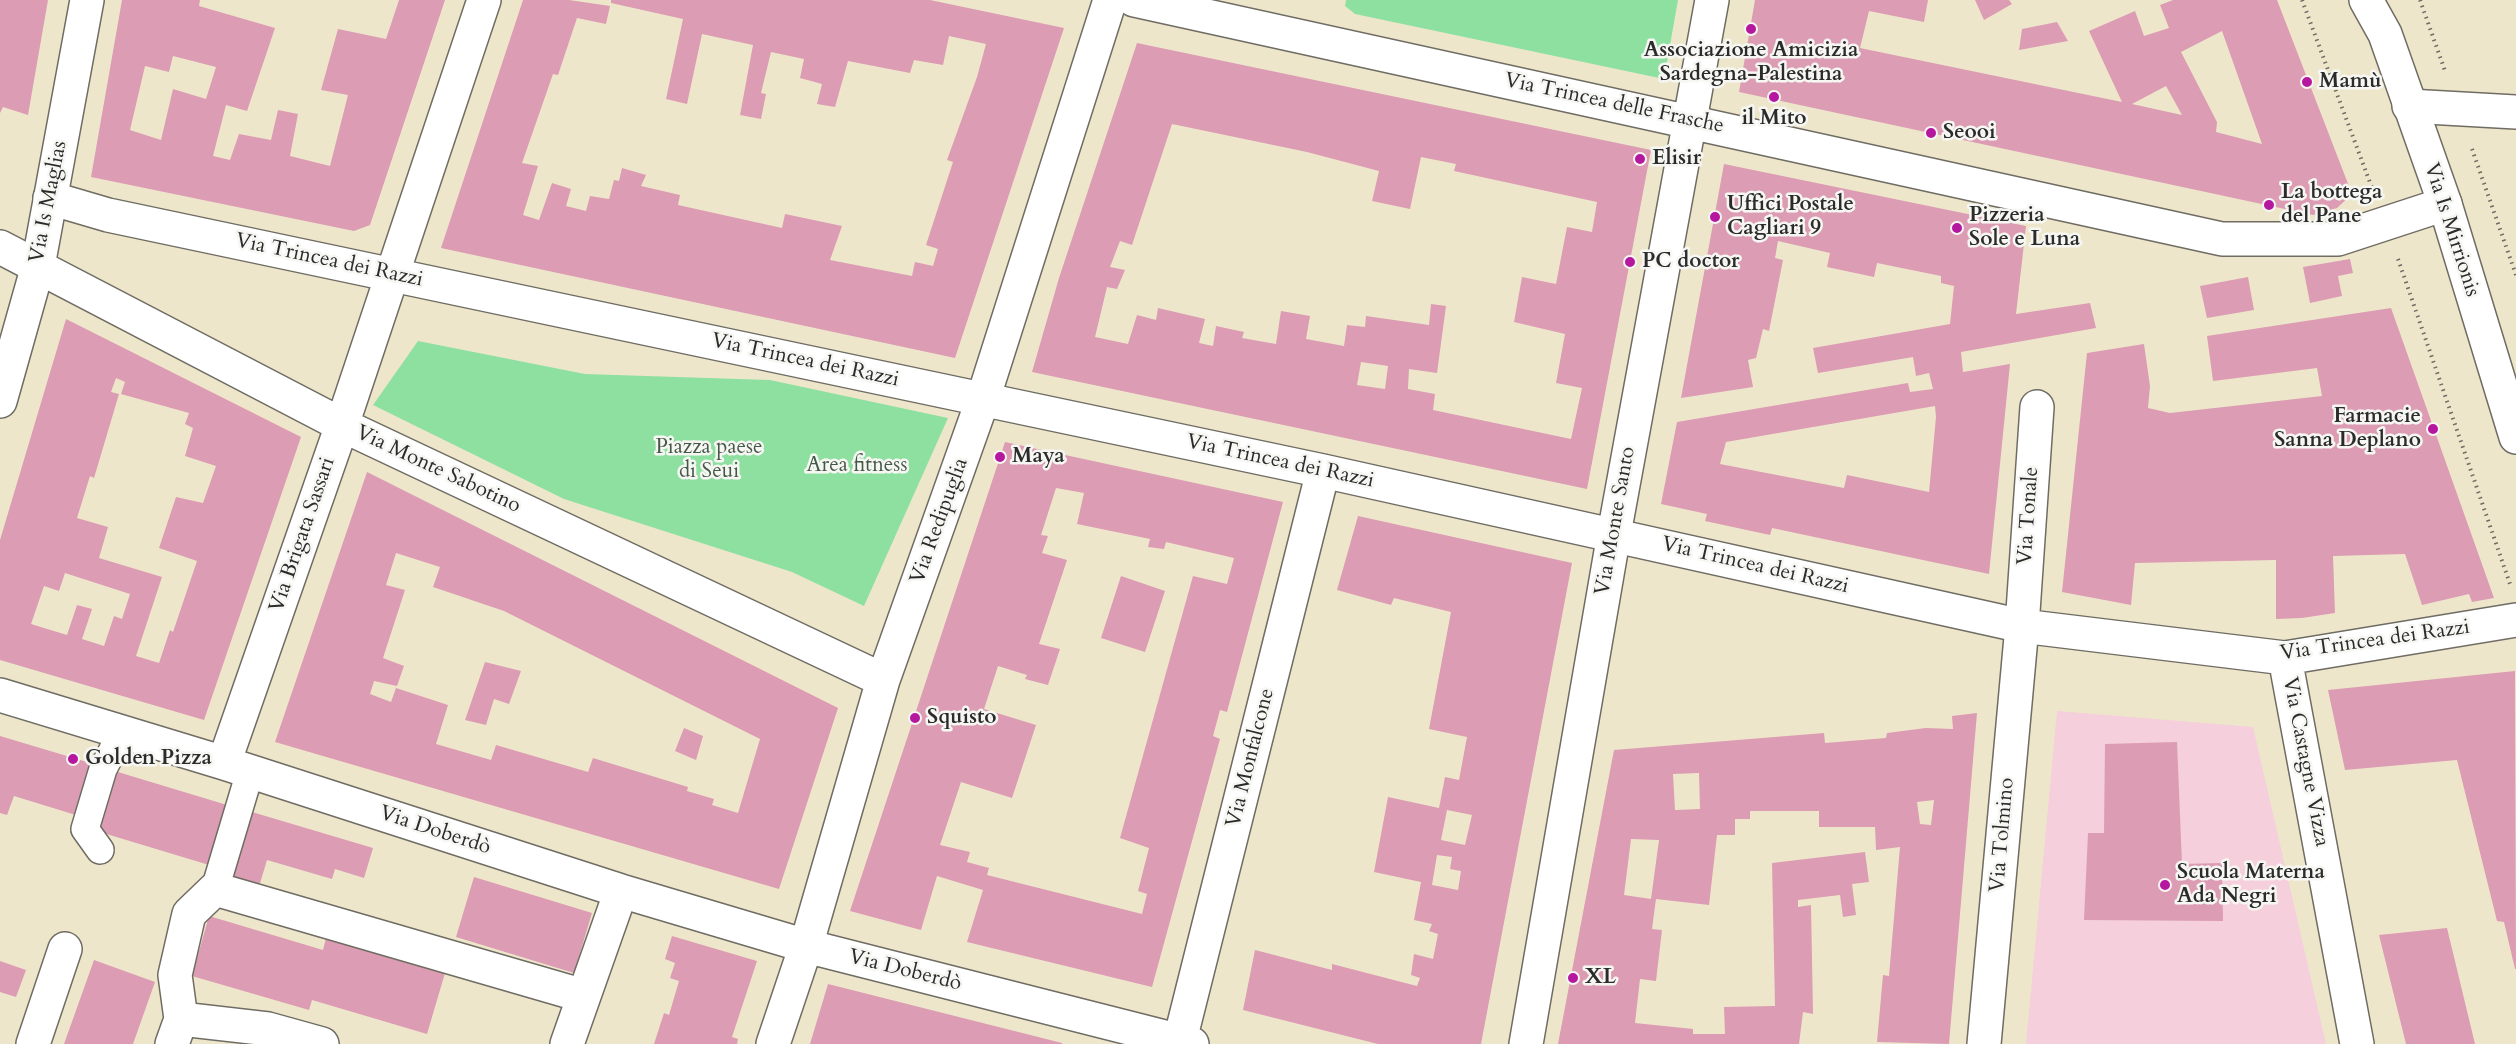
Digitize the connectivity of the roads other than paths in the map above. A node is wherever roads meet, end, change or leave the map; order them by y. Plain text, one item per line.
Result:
1 (87, 0) edge
2 (484, 0) edge
3 (1110, 0) edge
4 (1134, 0) edge
5 (1712, 0) edge
6 (2374, 8) edge
7 (2409, 106) junction
8 (2516, 112) edge
9 (1688, 120) junction
10 (50, 198) junction
11 (2445, 204) junction
12 (0, 247) edge
13 (38, 266) junction
14 (391, 274) junction
15 (983, 399) junction
16 (0, 401) edge
17 (2037, 407) dead end
18 (342, 425) junction
19 (2516, 437) edge
20 (1323, 471) junction
21 (1614, 534) junction
22 (2514, 604) edge
23 (2022, 626) junction
24 (2285, 658) junction
25 (883, 680) junction
26 (0, 695) edge
27 (123, 732) junction
28 (237, 767) junction
29 (100, 850) dead end
30 (215, 888) junction
31 (621, 891) junction
32 (806, 946) junction
33 (65, 949) dead end
34 (584, 996) junction
35 (177, 1031) edge
36 (266, 1036) edge
37 (1183, 1043) edge
38 (33, 1044) edge
39 (322, 1044) edge
40 (567, 1044) edge
41 (773, 1044) edge
42 (1526, 1044) edge
43 (1984, 1044) edge
44 (2357, 1044) edge

1 - 10 street, Via Is Maglias
2 - 14 street, Via Brigata Sassari
3 - 15 street, Via Redipuglia
4 - 9 street, Via Trincea delle Frasche
5 - 9 street, Via Monte Santo
6 - 7 street, Via Is Mirrionis
7 - 8 street
7 - 11 street, Via Is Mirrionis
9 - 11 street, Via Trincea delle Frasche
9 - 21 street, Via Monte Santo
10 - 13 street, Via Is Maglias
10 - 14 street, Via Trincea dei Razzi
11 - 19 street, Via Is Mirrionis
12 - 13 street, Via Monte Sabotino
13 - 16 street, Via Is Maglias
13 - 18 street, Via Monte Sabotino
14 - 15 street, Via Trincea dei Razzi
14 - 18 street, Via Brigata Sassari
15 - 20 street, Via Trincea dei Razzi
15 - 25 street, Via Redipuglia
17 - 23 street, Via Tonale
18 - 25 street, Via Monte Sabotino
18 - 28 street, Via Brigata Sassari
20 - 21 street, Via Trincea dei Razzi
20 - 37 street, Via Monfalcone
21 - 23 street, Via Trincea dei Razzi
21 - 42 street, Via Monte Santo
22 - 24 street, Via Trincea dei Razzi
23 - 24 street, Via Trincea dei Razzi
23 - 43 street, Via Tolmino
24 - 44 street, Via Castagne Vizza
25 - 32 street, Via Redipuglia
26 - 27 street, Via Doberdò
27 - 28 street, Via Doberdò
27 - 29 street
28 - 30 street
28 - 31 street, Via Doberdò
30 - 34 street
30 - 35 street
31 - 32 street, Via Doberdò
31 - 34 street
32 - 37 street, Via Doberdò
32 - 41 street, Via Redipuglia
33 - 38 street
34 - 40 street
35 - 36 street
36 - 39 street

